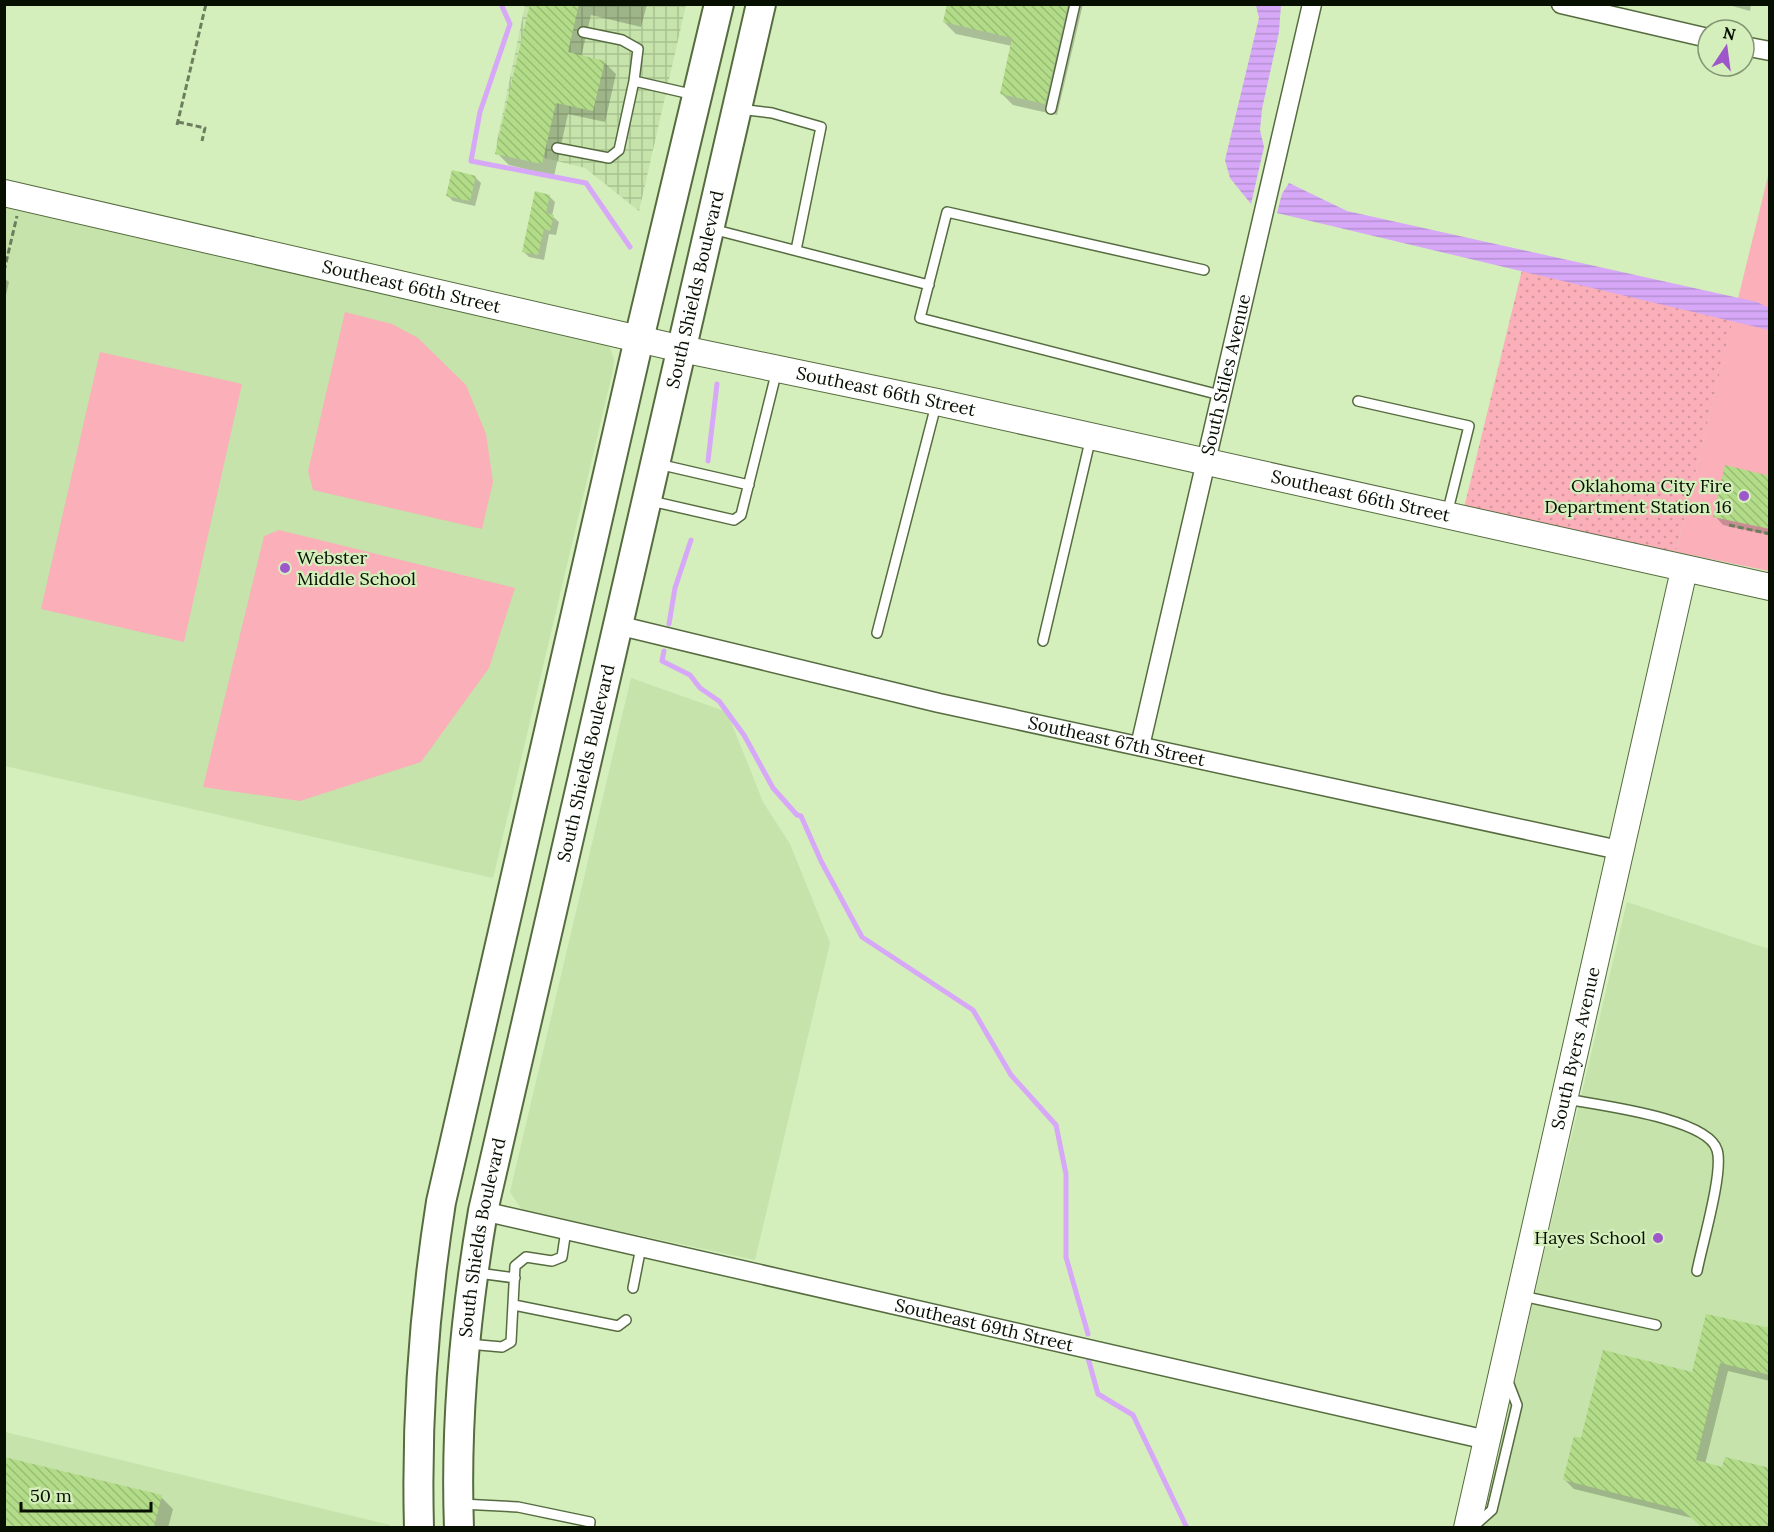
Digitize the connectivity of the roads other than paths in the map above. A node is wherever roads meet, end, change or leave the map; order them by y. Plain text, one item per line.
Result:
1 (719, 4) edge
2 (761, 4) edge
3 (1075, 4) edge
4 (1311, 4) edge
5 (1562, 4) edge
6 (583, 32) dead end
7 (1696, 35) edge
8 (634, 81) junction
9 (698, 95) junction
10 (737, 108) junction
11 (1051, 109) dead end
12 (557, 148) dead end
13 (13, 194) edge
14 (710, 228) junction
15 (796, 250) junction
16 (1204, 270) dead end
17 (929, 285) junction
18 (639, 339) junction
19 (682, 349) junction
20 (777, 370) junction
21 (1220, 394) junction
22 (1358, 401) dead end
23 (937, 402) junction
24 (1091, 437) junction
25 (1204, 462) junction
26 (654, 463) junction
27 (749, 485) junction
28 (646, 500) junction
29 (1447, 516) junction
30 (1684, 570) junction
31 (1770, 587) edge
32 (617, 625) junction
33 (877, 633) dead end
34 (1043, 641) dead end
35 (1140, 746) junction
36 (1620, 850) junction
37 (1564, 1098) junction
38 (483, 1211) junction
39 (566, 1230) junction
40 (641, 1247) junction
41 (1697, 1271) dead end
42 (472, 1272) junction
43 (515, 1278) junction
44 (633, 1288) dead end
45 (1520, 1295) junction
46 (514, 1305) junction
47 (627, 1320) dead end
48 (1656, 1324) dead end
49 (463, 1344) junction
50 (1503, 1368) junction
51 (1487, 1440) junction
52 (459, 1516) edge
53 (419, 1527) edge
54 (589, 1527) edge
55 (1467, 1527) edge
56 (1472, 1527) edge

1 - 9 main road
2 - 10 main road, South Shields Boulevard
3 - 11 lane
4 - 21 street, South Stiles Avenue
5 - 7 street
6 - 8 lane
8 - 9 lane
8 - 12 lane
9 - 18 main road
10 - 14 main road, South Shields Boulevard
10 - 15 lane
13 - 18 street, Southeast 66th Street
14 - 15 lane
14 - 19 main road, South Shields Boulevard
15 - 17 lane
16 - 17 lane
17 - 21 lane
18 - 19 street, Southeast 66th Street
18 - 53 main road
19 - 20 street, Southeast 66th Street
19 - 26 main road, South Shields Boulevard
20 - 23 street, Southeast 66th Street
20 - 27 lane
21 - 25 street, South Stiles Avenue
22 - 29 lane
23 - 24 street, Southeast 66th Street
23 - 33 lane
24 - 25 street, Southeast 66th Street
24 - 34 lane
25 - 29 street, Southeast 66th Street
25 - 35 street, South Stiles Avenue
26 - 27 lane
26 - 28 main road, South Shields Boulevard
27 - 28 lane
28 - 32 main road, South Shields Boulevard
29 - 30 street, Southeast 66th Street
30 - 31 street, Southeast 66th Street
30 - 36 street, South Byers Avenue
32 - 35 street, Southeast 67th Street
32 - 38 main road, South Shields Boulevard
35 - 36 street, Southeast 67th Street
36 - 37 street, South Byers Avenue
37 - 41 lane
37 - 45 street, South Byers Avenue
38 - 39 street, Southeast 69th Street
38 - 42 main road, South Shields Boulevard
39 - 40 street, Southeast 69th Street
39 - 43 lane
40 - 44 lane
40 - 51 street, Southeast 69th Street
42 - 43 lane
42 - 49 main road, South Shields Boulevard
43 - 46 lane
45 - 48 lane
45 - 50 street, South Byers Avenue
46 - 47 lane
46 - 49 lane
49 - 52 main road, South Shields Boulevard
50 - 51 street, South Byers Avenue
50 - 56 lane
51 - 55 street, South Byers Avenue
52 - 54 lane

